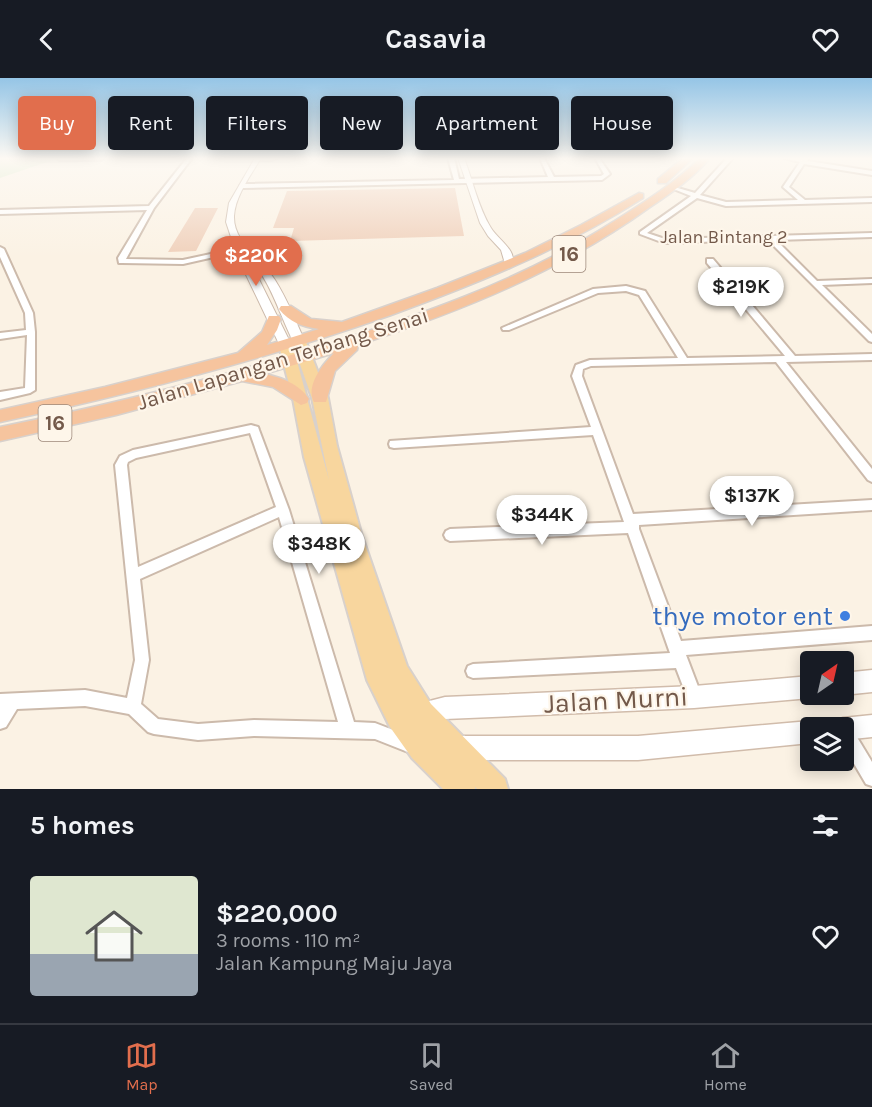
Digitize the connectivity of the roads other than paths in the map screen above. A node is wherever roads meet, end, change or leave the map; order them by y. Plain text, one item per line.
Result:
1 (164, 191) edge
2 (240, 191) edge
3 (472, 191) edge
4 (646, 191) edge
5 (667, 191) edge
6 (684, 191) edge
7 (700, 191) edge
8 (791, 191) edge
9 (696, 196) junction
10 (872, 200) edge
11 (803, 201) junction
12 (151, 208) junction
13 (0, 212) edge
14 (872, 235) edge
15 (770, 238) junction
16 (0, 249) edge
17 (243, 249) junction
18 (507, 249) junction
19 (534, 253) junction
20 (710, 261) dead end
21 (509, 265) junction
22 (872, 281) edge
23 (816, 283) junction
24 (286, 309) junction
25 (274, 319) junction
26 (357, 322) junction
27 (506, 328) dead end
28 (31, 332) junction
29 (0, 336) edge
30 (364, 339) junction
31 (872, 339) edge
32 (296, 351) junction
33 (872, 357) edge
34 (239, 358) junction
35 (778, 358) junction
36 (792, 358) junction
37 (684, 360) junction
38 (231, 379) junction
39 (0, 396) edge
40 (320, 398) junction
41 (301, 399) junction
42 (0, 416) edge
43 (597, 431) junction
44 (0, 434) edge
45 (394, 444) dead end
46 (872, 477) edge
47 (872, 505) edge
48 (283, 510) junction
49 (632, 523) junction
50 (450, 535) dead end
51 (134, 575) junction
52 (872, 633) edge
53 (678, 655) junction
54 (473, 671) dead end
55 (872, 681) edge
56 (854, 683) edge
57 (800, 688) edge
58 (694, 697) junction
59 (6, 702) edge
60 (133, 707) junction
61 (0, 721) edge
62 (400, 721) junction
63 (872, 726) edge
64 (854, 728) edge
65 (349, 731) junction
66 (800, 733) edge
67 (455, 748) junction
68 (854, 748) edge
69 (421, 749) junction
70 (872, 778) edge
71 (462, 789) edge
72 (495, 789) edge

1 - 12 street
2 - 17 street
3 - 18 street
4 - 19 highway, Jalan Lapangan Terbang Senai / 16
5 - 30 highway, Jalan Lapangan Terbang Senai / 16
6 - 9 street
7 - 9 street
8 - 11 street
9 - 11 street
9 - 15 street, Jalan Bintang 2
10 - 11 street
12 - 13 street
12 - 17 street
14 - 15 street, Jalan Bintang 2
15 - 23 street
16 - 28 street
17 - 24 street
17 - 25 street
18 - 19 street
18 - 21 street
19 - 21 highway, Jalan Lapangan Terbang Senai / 16
20 - 36 street
21 - 26 highway, Jalan Lapangan Terbang Senai / 16
22 - 23 street
23 - 31 street
24 - 26 highway
24 - 32 street
25 - 32 street
25 - 34 highway
26 - 32 highway, Jalan Lapangan Terbang Senai / 16
27 - 37 street
28 - 29 street
28 - 39 street
30 - 32 highway, Jalan Lapangan Terbang Senai / 16
30 - 40 highway
32 - 34 highway, Jalan Lapangan Terbang Senai / 16
32 - 38 highway, Jalan Lapangan Terbang Senai / 16
32 - 40 main road
32 - 41 main road
33 - 36 street
34 - 42 highway, Jalan Lapangan Terbang Senai / 16
35 - 36 street
35 - 37 street
35 - 46 street
37 - 43 street
38 - 41 highway
38 - 44 highway, Jalan Lapangan Terbang Senai / 16
40 - 62 main road
41 - 62 main road
43 - 45 street
43 - 49 street
47 - 49 street
48 - 51 street
48 - 51 street
48 - 65 street
49 - 50 street
49 - 53 street
51 - 60 street
52 - 53 street
53 - 54 street
53 - 58 street
55 - 56 main road
57 - 58 main road, Jalan Murni
58 - 62 main road, Jalan Murni
59 - 60 street
59 - 61 street
60 - 65 street
62 - 65 street
62 - 67 main road
62 - 69 main road
63 - 64 main road
66 - 67 main road, Jalan Murni
67 - 69 main road, Jalan Murni
67 - 72 main road
68 - 70 street
69 - 71 main road

